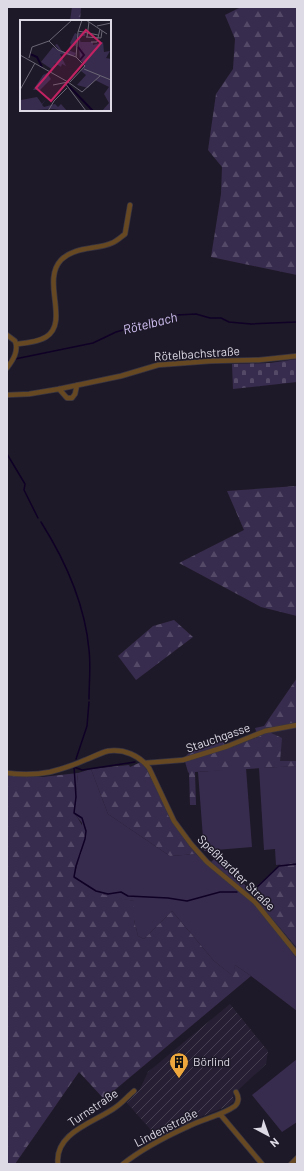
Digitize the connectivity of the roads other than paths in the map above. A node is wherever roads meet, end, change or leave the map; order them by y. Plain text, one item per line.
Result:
1 (130, 205) dead end
2 (7, 335) edge
3 (17, 344) junction
4 (297, 356) edge
5 (8, 366) edge
6 (77, 385) junction
7 (59, 389) junction
8 (7, 395) edge
9 (297, 725) edge
10 (145, 763) junction
11 (7, 773) edge
12 (297, 954) edge
13 (134, 1091) dead end
14 (236, 1092) dead end
15 (220, 1114) junction
16 (297, 1158) edge
17 (58, 1164) edge
18 (124, 1164) edge
19 (262, 1164) edge
20 (291, 1164) edge

1 - 3 street
2 - 3 street
3 - 5 street
4 - 6 street, Rötelbachstraße
6 - 7 street, Rötelbachstraße
6 - 7 street
7 - 8 street, Rötelbachstraße
9 - 10 street, Stauchgasse
10 - 11 street, Speßhardter Straße
10 - 12 street, Speßhardter Straße
13 - 17 street, Turnstraße
14 - 15 street, Lindenstraße
15 - 18 street, Lindenstraße
15 - 19 street
16 - 20 street

